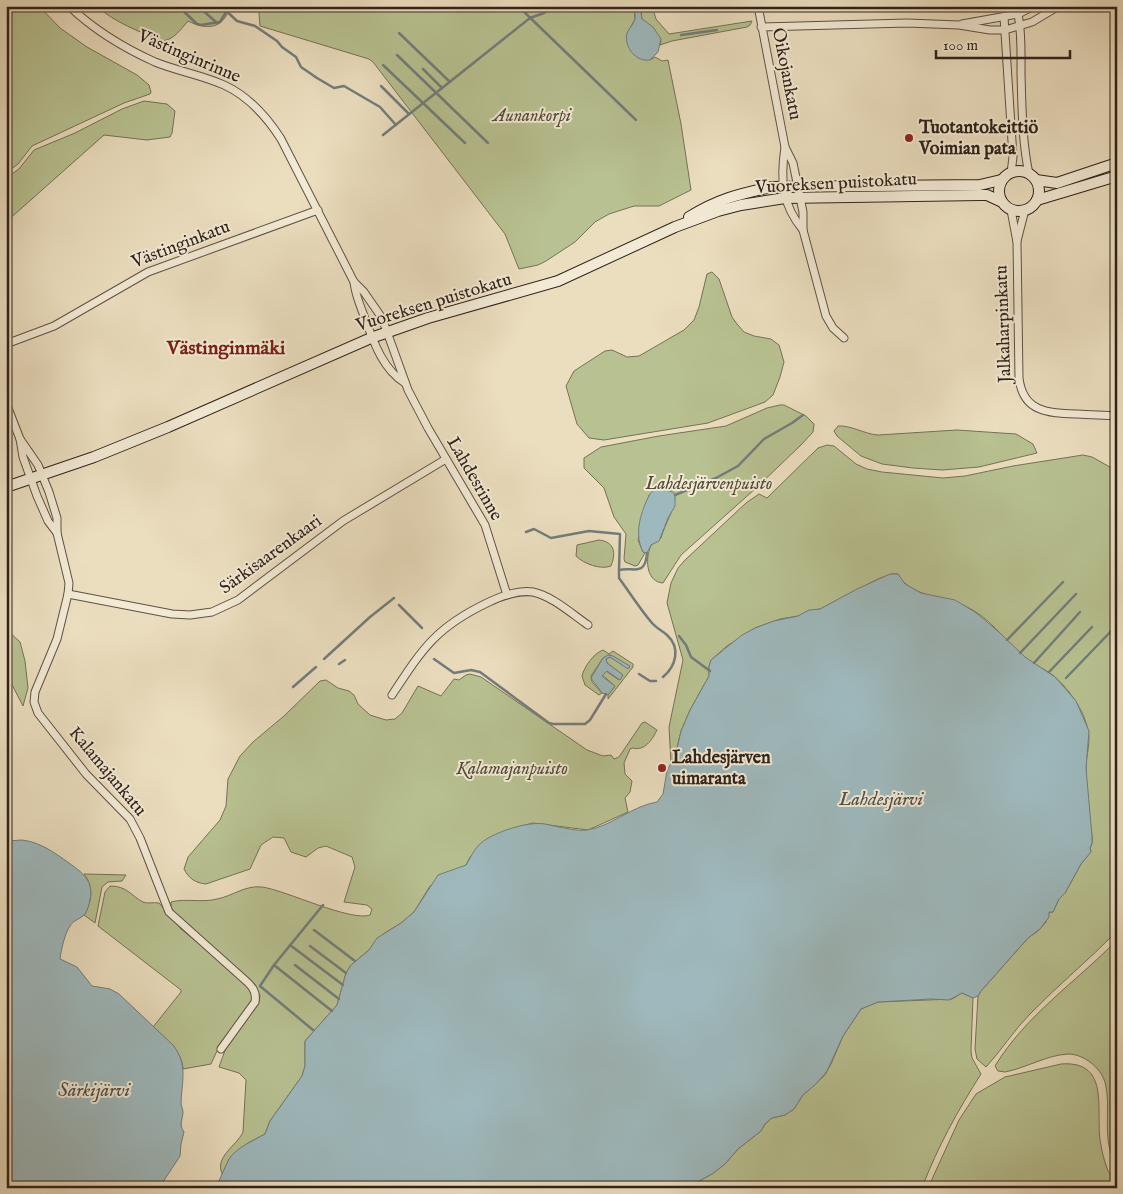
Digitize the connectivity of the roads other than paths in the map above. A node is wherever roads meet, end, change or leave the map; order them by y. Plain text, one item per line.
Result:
1 (69, 6) edge
2 (758, 6) edge
3 (1034, 6) edge
4 (1058, 6) edge
5 (1018, 14) junction
6 (1004, 17) junction
7 (959, 25) junction
8 (761, 27) junction
9 (1020, 27) junction
10 (1005, 30) junction
11 (785, 147) junction
12 (1117, 163) edge
13 (1012, 173) junction
14 (1117, 176) edge
15 (1033, 177) junction
16 (1002, 180) junction
17 (783, 186) junction
18 (797, 186) junction
19 (785, 198) junction
20 (800, 198) junction
21 (1037, 200) junction
22 (1000, 201) junction
23 (318, 210) junction
24 (1011, 210) junction
25 (1025, 210) junction
26 (675, 227) junction
27 (804, 230) junction
28 (1017, 242) junction
29 (354, 282) junction
30 (387, 332) junction
31 (371, 338) junction
32 (844, 338) dead end
33 (6, 344) edge
34 (405, 383) junction
35 (6, 403) edge
36 (1117, 416) edge
37 (20, 439) junction
38 (446, 459) junction
39 (43, 475) junction
40 (31, 479) junction
41 (6, 487) edge
42 (57, 533) junction
43 (68, 594) junction
44 (506, 595) junction
45 (588, 625) dead end
46 (392, 696) dead end
47 (221, 1049) dead end

1 - 23 street, Västinginrinne
2 - 8 street, Oikojankatu
3 - 5 street
4 - 9 street
5 - 6 street
5 - 9 street
6 - 7 street
6 - 10 street
7 - 8 street
7 - 10 street
8 - 11 street, Oikojankatu
9 - 10 street
9 - 15 street
10 - 13 street
11 - 17 street, Oikojankatu
11 - 18 street, Oikojankatu
12 - 15 main road
13 - 15 main road
13 - 16 main road
14 - 21 main road
15 - 21 main road
16 - 18 main road, Vuoreksen puistokatu
16 - 22 main road
17 - 18 main road, Vuoreksen puistokatu
17 - 19 street, Oikojankatu
17 - 26 main road, Vuoreksen puistokatu
18 - 20 street, Oikojankatu
19 - 20 main road, Vuoreksen puistokatu
19 - 26 main road, Vuoreksen puistokatu
19 - 27 street, Oikojankatu
20 - 22 main road, Vuoreksen puistokatu
20 - 27 street, Oikojankatu
21 - 25 main road
22 - 24 main road
23 - 29 street, Västinginrinne
23 - 33 street, Västinginkatu
24 - 25 main road
24 - 28 street, Jalkaharpinkatu
25 - 28 street, Jalkaharpinkatu
26 - 30 main road, Vuoreksen puistokatu
27 - 32 street
28 - 36 street, Jalkaharpinkatu
29 - 30 street, Västinginrinne
29 - 31 street, Västinginrinne
30 - 31 main road, Vuoreksen puistokatu
30 - 34 street, Lahdesrinne
31 - 34 street, Lahdesrinne
31 - 39 main road, Vuoreksen puistokatu
34 - 38 street, Lahdesrinne
35 - 37 street
37 - 39 street, Kalamajankatu
37 - 40 street, Kalamajankatu
38 - 43 street, Särkisaarenkaari
38 - 44 street, Lahdesrinne
39 - 40 main road, Vuoreksen puistokatu
39 - 42 street, Kalamajankatu
40 - 41 main road, Vuoreksen puistokatu
40 - 42 street, Kalamajankatu
42 - 43 street, Kalamajankatu
43 - 47 street, Kalamajankatu
44 - 45 street
44 - 46 street

